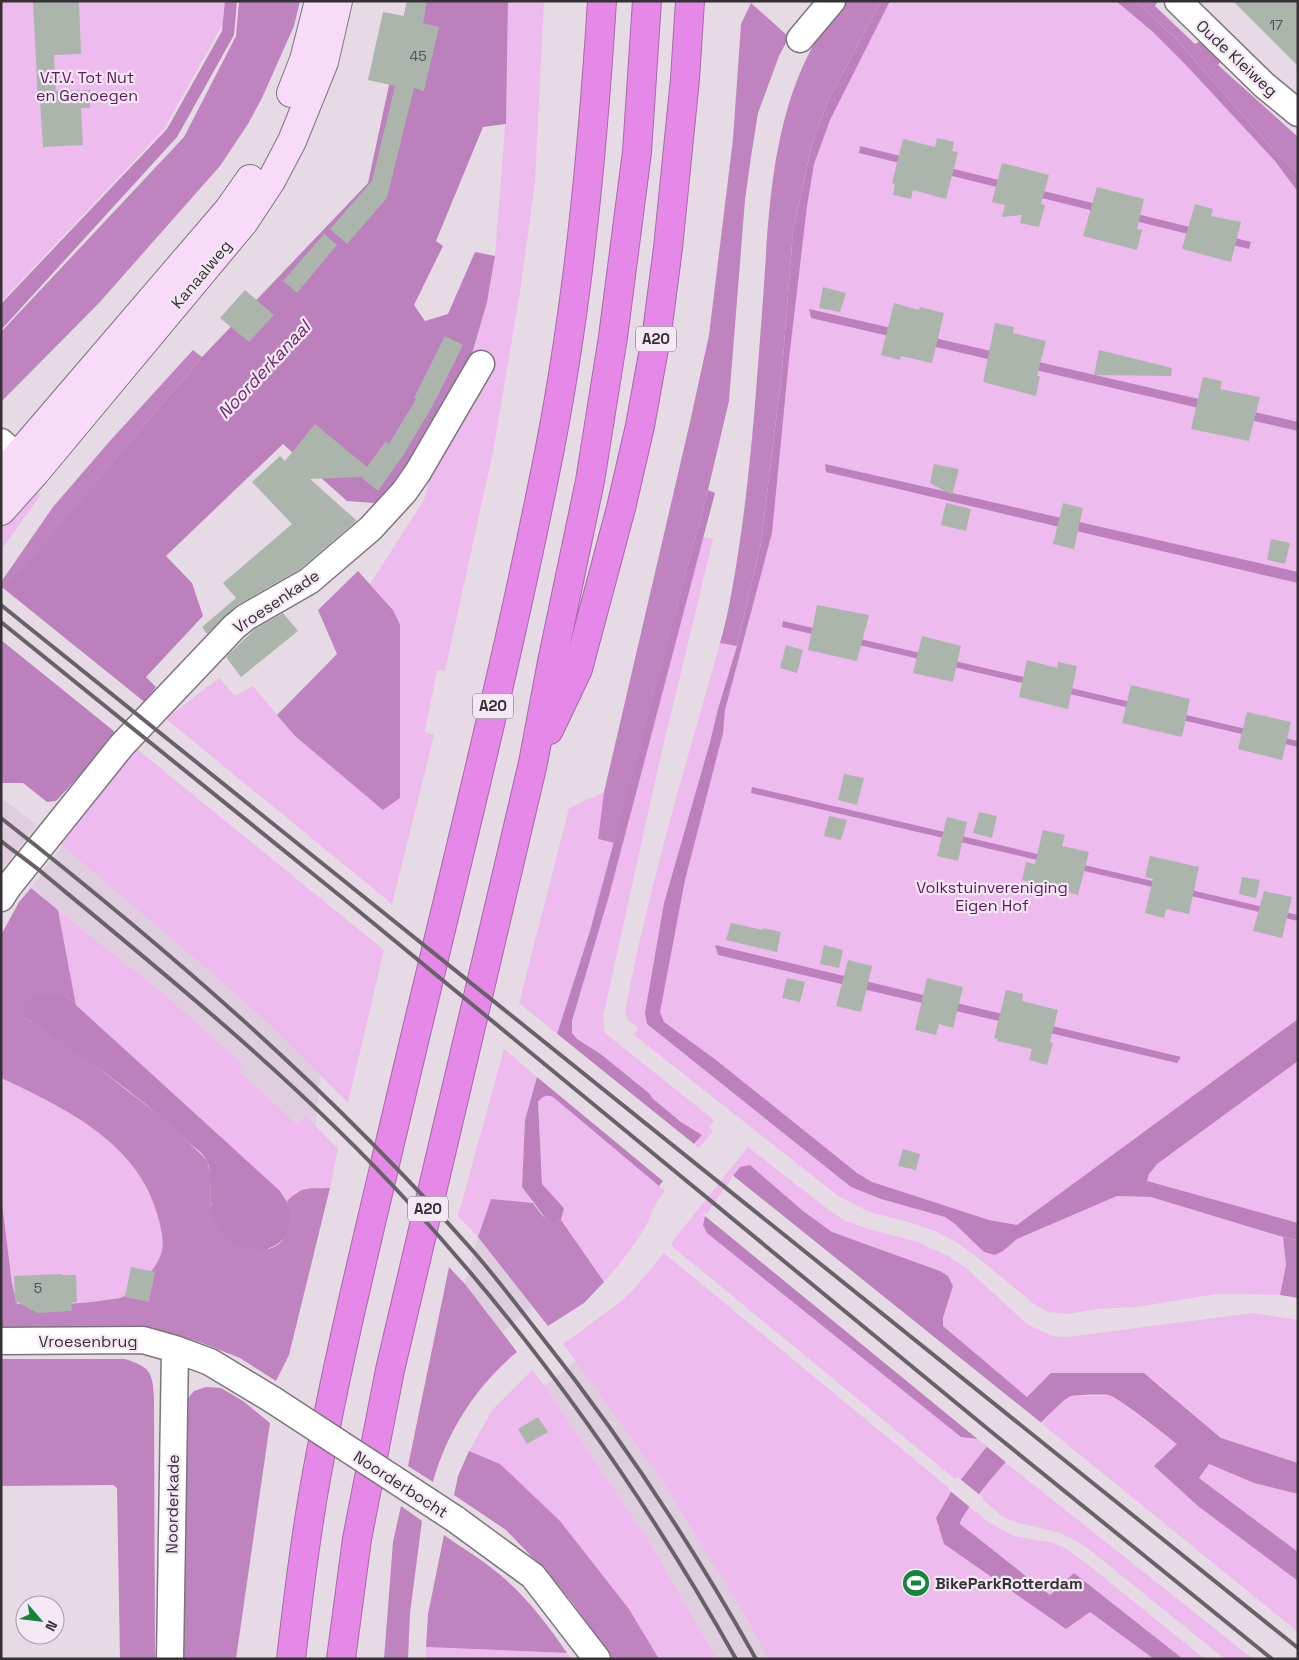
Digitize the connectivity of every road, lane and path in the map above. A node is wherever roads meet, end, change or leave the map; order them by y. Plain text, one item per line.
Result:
1 (319, 1) edge
2 (338, 1) edge
3 (602, 1) edge
4 (647, 1) edge
5 (690, 1) edge
6 (832, 1) edge
7 (1178, 1) edge
8 (800, 39) dead end
9 (1298, 113) edge
10 (481, 364) dead end
11 (14, 462) edge
12 (1, 511) edge
13 (534, 762) junction
14 (1, 898) edge
15 (1, 1342) edge
16 (175, 1349) junction
17 (170, 1659) edge
18 (291, 1659) edge
19 (341, 1659) edge
20 (597, 1659) edge

1 - 11 main road, Kanaalweg
2 - 11 main road, Kanaalweg
3 - 18 highway, A20
4 - 13 highway, A20
5 - 13 highway, A20
6 - 8 street
7 - 9 street, Oude Kleiweg
10 - 14 street, Vroesenkade
11 - 12 main road, Kanaalweg
13 - 19 highway, A20
15 - 16 street, Vroesenbrug
16 - 17 street, Noorderkade
16 - 20 street, Noorderbocht, bridge

